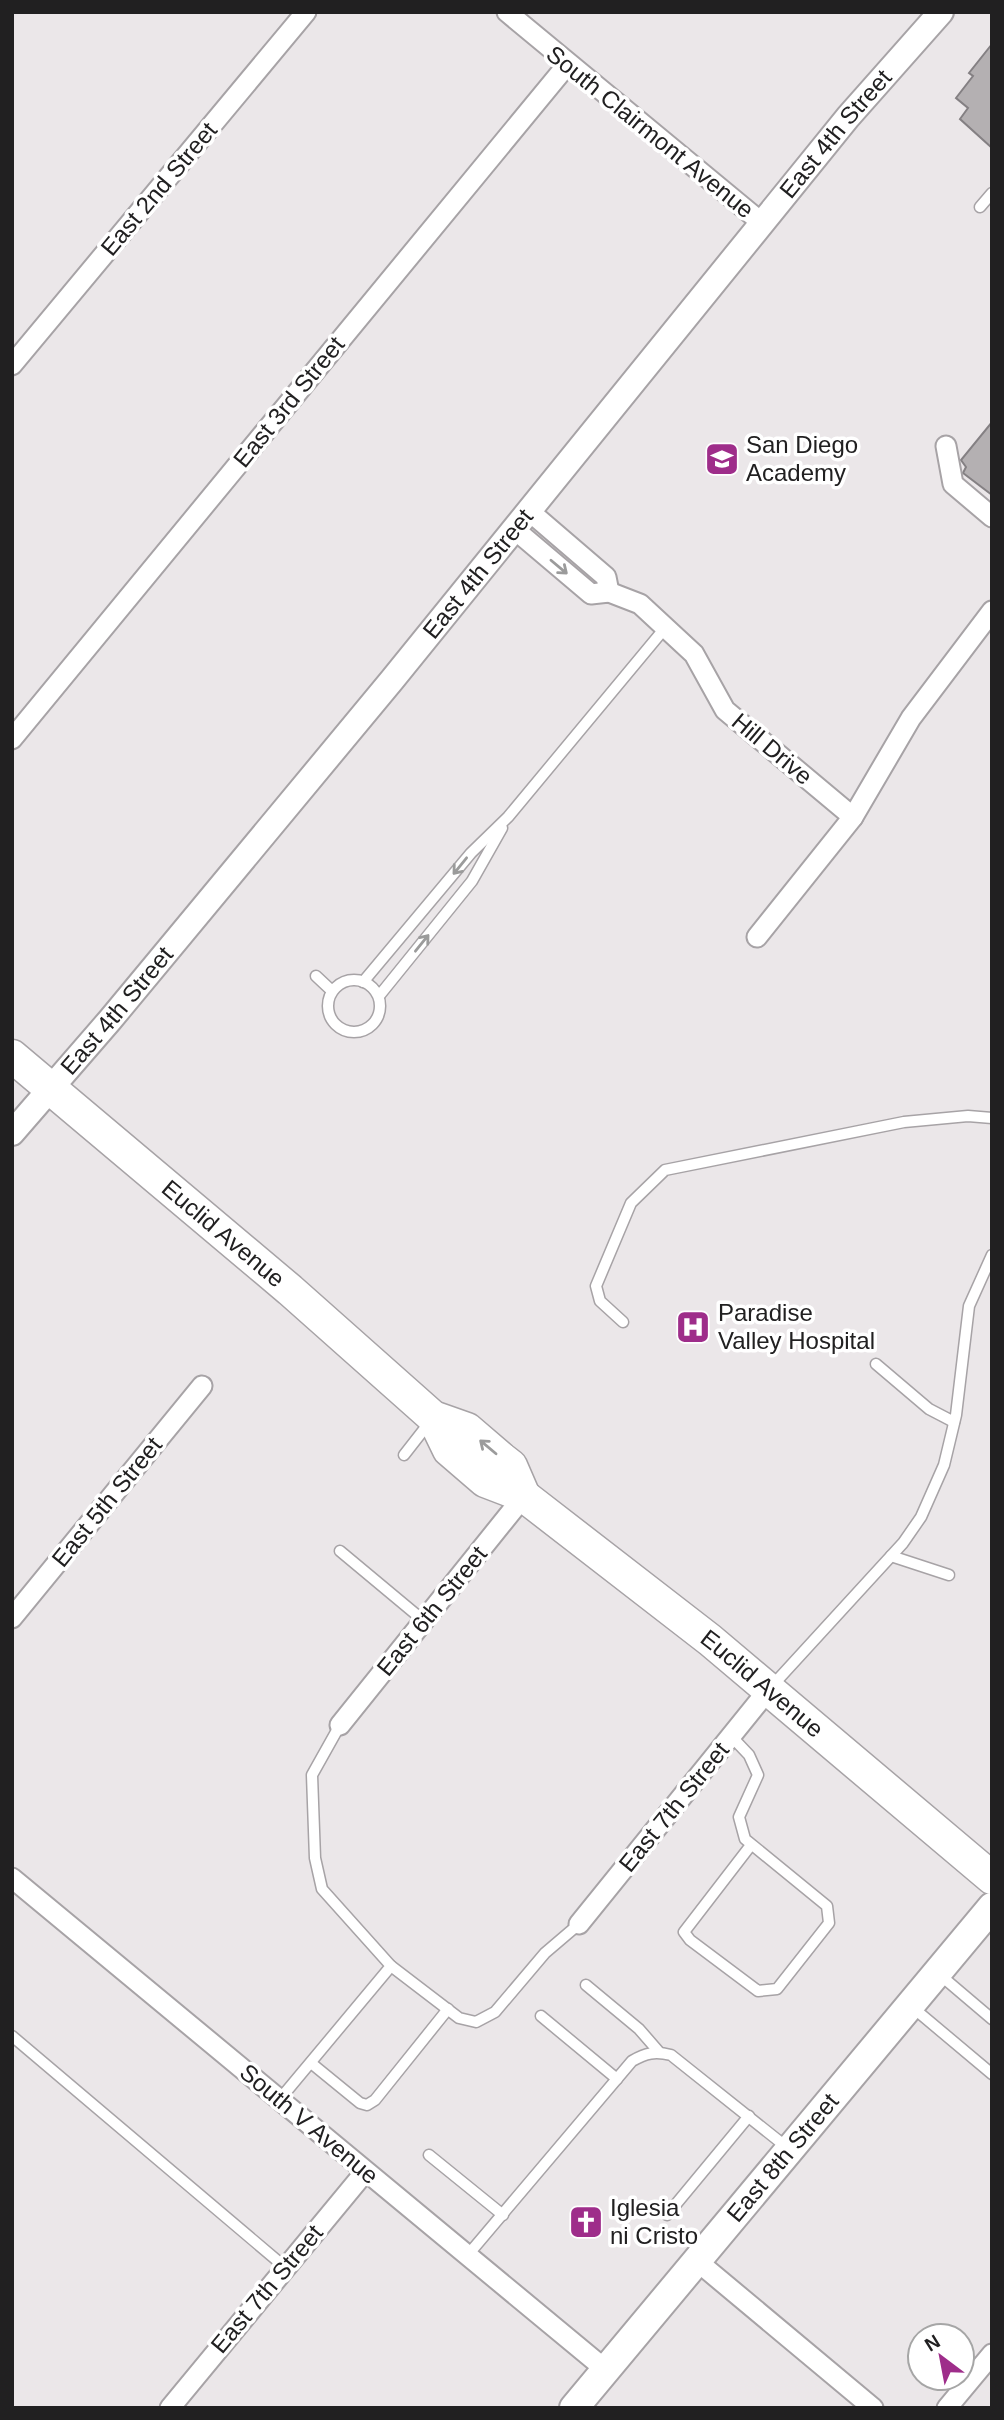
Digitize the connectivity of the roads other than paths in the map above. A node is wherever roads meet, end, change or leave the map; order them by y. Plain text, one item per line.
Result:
1 (306, 12) edge
2 (507, 12) edge
3 (929, 16) edge
4 (567, 65) junction
5 (992, 193) edge
6 (980, 207) dead end
7 (762, 223) junction
8 (12, 365) edge
9 (946, 446) dead end
10 (992, 517) edge
11 (520, 519) junction
12 (992, 611) edge
13 (665, 628) junction
14 (12, 739) edge
15 (508, 817) junction
16 (853, 817) junction
17 (757, 937) dead end
18 (316, 976) dead end
19 (363, 982) junction
20 (332, 990) junction
21 (379, 996) junction
22 (12, 1056) edge
23 (51, 1090) junction
24 (992, 1118) edge
25 (12, 1133) edge
26 (992, 1255) edge
27 (623, 1322) dead end
28 (876, 1364) dead end
29 (202, 1386) dead end
30 (433, 1417) junction
31 (954, 1422) junction
32 (404, 1455) dead end
33 (524, 1496) junction
34 (340, 1551) dead end
35 (891, 1556) junction
36 (949, 1575) dead end
37 (12, 1618) edge
38 (424, 1621) junction
39 (769, 1689) junction
40 (340, 1725) joint
41 (732, 1736) junction
42 (751, 1844) junction
43 (12, 1878) edge
44 (992, 1878) edge
45 (992, 1907) edge
46 (579, 1924) joint
47 (391, 1966) junction
48 (937, 1973) junction
49 (586, 1985) dead end
50 (911, 2006) junction
51 (448, 2009) junction
52 (541, 2016) dead end
53 (992, 2019) edge
54 (12, 2036) edge
55 (659, 2052) junction
56 (311, 2063) junction
57 (992, 2074) edge
58 (617, 2079) junction
59 (280, 2099) junction
60 (749, 2116) junction
61 (790, 2149) junction
62 (429, 2155) dead end
63 (365, 2172) junction
64 (503, 2215) junction
65 (667, 2215) dead end
66 (467, 2256) junction
67 (697, 2261) junction
68 (286, 2268) junction
69 (992, 2354) edge
70 (606, 2370) junction
71 (170, 2408) edge
72 (574, 2408) edge
73 (873, 2408) edge
74 (947, 2408) edge

1 - 8 street, East 2nd Street
2 - 4 street, South Clairmont Avenue
3 - 7 street, East 4th Street
4 - 7 street, South Clairmont Avenue
4 - 14 street, East 3rd Street
5 - 6 lane
7 - 11 street, East 4th Street
9 - 10 street
11 - 13 street, Hill Drive
11 - 23 street, East 4th Street
12 - 16 street
13 - 15 lane
13 - 16 street, Hill Drive
15 -> 19 lane
21 -> 15 lane
16 - 17 street
18 - 20 lane
19 - 20 lane
19 - 21 lane
20 - 21 lane
22 - 23 main road, Euclid Avenue
23 - 25 street, East 4th Street
23 - 30 main road, Euclid Avenue
24 - 27 lane
26 - 31 lane
28 - 31 lane
29 - 37 street, East 5th Street
30 - 32 lane
30 - 33 main road, Euclid Avenue
31 - 35 lane
33 - 38 street, East 6th Street
33 - 39 main road, Euclid Avenue
34 - 38 lane
35 - 36 lane
35 - 39 lane
38 - 40 street, East 6th Street
39 - 41 street, East 7th Street
39 - 44 main road, Euclid Avenue
40 - 47 lane
41 - 42 lane
41 - 46 street, East 7th Street
42 - 42 lane
43 - 59 street, South V Avenue
45 - 48 main road, East 8th Street
46 - 51 lane
47 - 51 lane
47 - 56 lane
48 - 50 main road, East 8th Street
48 - 53 lane
49 - 55 lane
50 - 57 lane
50 - 61 main road, East 8th Street
51 - 56 lane
52 - 58 lane
54 - 68 lane
55 - 58 lane
55 - 60 lane
56 - 59 lane
58 - 64 lane
59 - 63 street, South V Avenue
60 - 61 lane
60 - 65 lane
61 - 67 main road, East 8th Street
62 - 64 lane
63 - 66 street, South V Avenue
63 - 68 street, East 7th Street
64 - 66 lane
66 - 70 street, South V Avenue
67 - 70 main road, East 8th Street
67 - 73 street
68 - 71 street, East 7th Street
69 - 74 street
70 - 72 main road, East 8th Street

